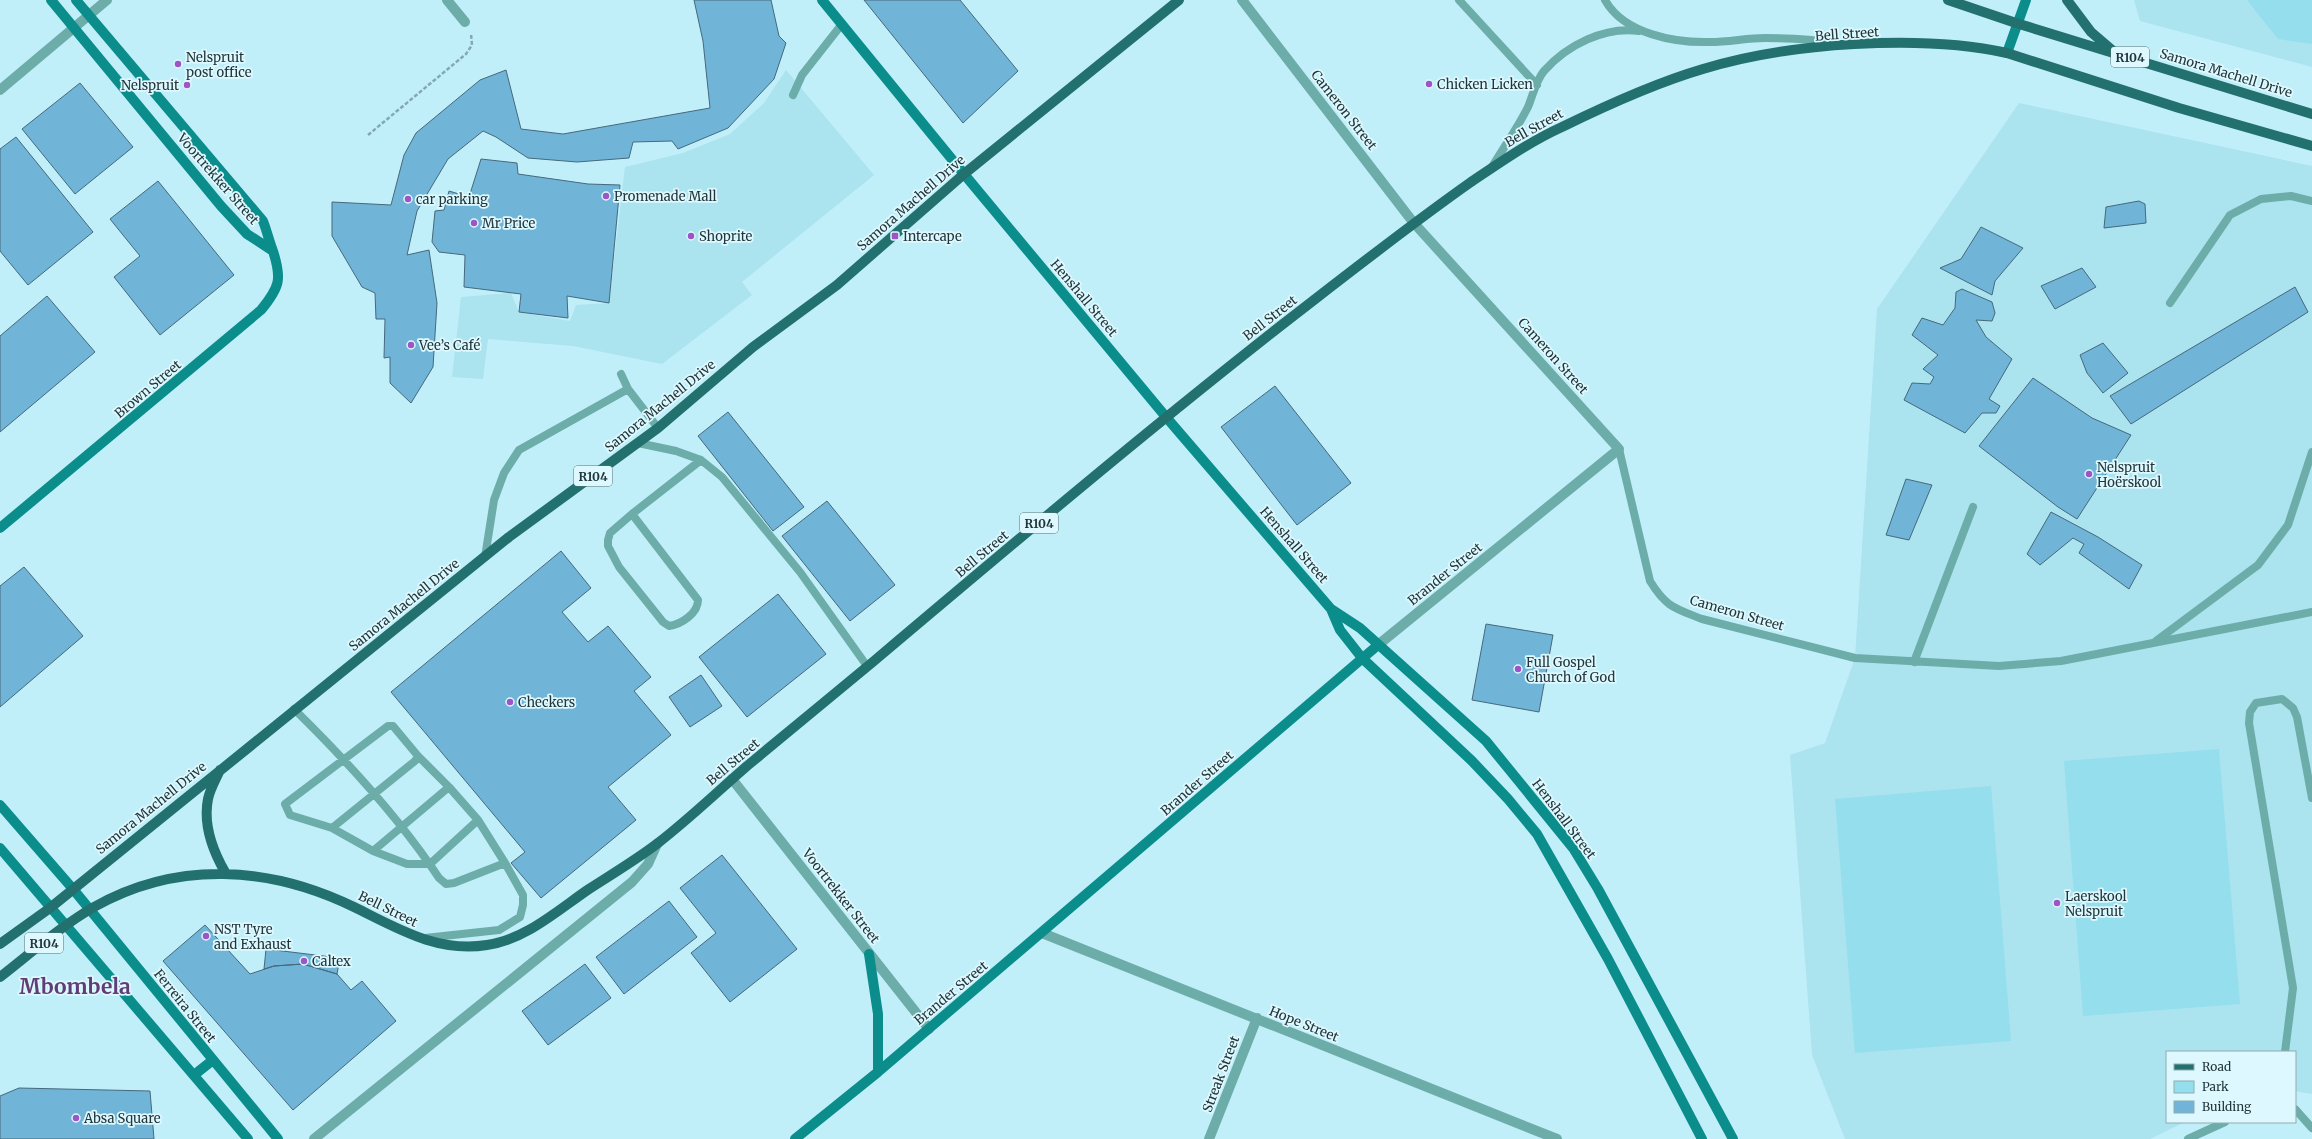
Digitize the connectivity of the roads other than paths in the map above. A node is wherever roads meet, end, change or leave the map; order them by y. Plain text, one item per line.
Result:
1 (50, 0) edge
2 (76, 0) edge
3 (107, 0) edge
4 (446, 0) edge
5 (822, 0) edge
6 (1179, 0) edge
7 (1242, 0) edge
8 (1459, 0) edge
9 (1605, 0) edge
10 (1948, 0) edge
11 (2026, 0) edge
12 (2068, 0) edge
13 (89, 16) junction
14 (465, 22) road end
15 (2016, 23) junction
16 (842, 24) junction
17 (73, 29) junction
18 (1643, 31) junction
19 (1851, 46) junction
20 (2007, 53) junction
21 (2115, 53) junction
22 (1537, 85) junction
23 (0, 90) edge
24 (793, 95) dead end
25 (2312, 114) edge
26 (2312, 146) edge
27 (1491, 169) junction
28 (964, 174) junction
29 (2312, 201) edge
30 (1414, 222) junction
31 (273, 252) junction
32 (2170, 303) dead end
33 (621, 374) dead end
34 (628, 389) junction
35 (1166, 416) junction
36 (658, 428) junction
37 (638, 443) junction
38 (1619, 449) junction
39 (2312, 452) edge
40 (701, 460) junction
41 (1973, 507) dead end
42 (632, 514) junction
43 (0, 528) edge
44 (485, 556) junction
45 (1331, 609) junction
46 (2312, 612) edge
47 (2154, 643) junction
48 (1378, 645) junction
49 (1362, 658) junction
50 (1914, 662) junction
51 (867, 666) junction
52 (294, 709) junction
53 (418, 756) junction
54 (344, 758) junction
55 (221, 768) junction
56 (732, 780) junction
57 (449, 787) junction
58 (373, 794) junction
59 (2312, 798) edge
60 (0, 805) edge
61 (478, 820) junction
62 (400, 826) junction
63 (332, 828) junction
64 (657, 844) junction
65 (0, 848) edge
66 (373, 851) junction
67 (505, 863) junction
68 (430, 864) junction
69 (225, 872) junction
70 (73, 889) junction
71 (50, 908) junction
72 (89, 909) junction
73 (66, 925) junction
74 (1042, 933) junction
75 (418, 938) junction
76 (0, 944) edge
77 (869, 954) junction
78 (0, 977) edge
79 (1257, 1018) junction
80 (929, 1029) junction
81 (2284, 1051) edge
82 (213, 1060) junction
83 (878, 1072) junction
84 (194, 1075) junction
85 (2296, 1110) edge
86 (2223, 1123) edge
87 (2312, 1128) edge
88 (248, 1139) edge
89 (278, 1139) edge
90 (314, 1139) edge
91 (795, 1139) edge
92 (1209, 1139) edge
93 (1557, 1139) edge
94 (1702, 1139) edge
95 (1733, 1139) edge
96 (2188, 1139) edge

1 - 17 street, Voortrekker Street
2 - 13 street, Voortrekker Street
3 - 13 street
4 - 14 street
5 - 16 street, Henshall Street
6 - 28 main road, Samora Machell Drive / R104
7 - 30 street, Cameron Street
8 - 22 lane
9 - 18 lane
10 - 15 main road, Samora Machell Drive / R104
11 - 15 street
12 - 21 main road
13 - 17 street
13 - 31 street, Voortrekker Street
15 - 20 street
15 - 21 main road, Samora Machell Drive / R104
16 - 24 lane
16 - 28 street, Henshall Street
17 - 23 street
17 - 31 street, Voortrekker Street
18 - 19 lane
18 - 22 lane
19 - 20 main road, Bell Street / R104
19 - 27 main road, Bell Street / R104
20 - 26 main road, R104
21 - 25 main road, Samora Machell Drive / R104
22 - 27 lane
27 - 30 main road, Bell Street / R104
28 - 35 street, Henshall Street
28 - 36 main road, Samora Machell Drive / R104
29 - 32 lane
30 - 35 main road, Bell Street / R104
30 - 38 street, Cameron Street
31 - 43 street, Brown Street
33 - 34 lane
34 - 36 lane
34 - 44 lane
35 - 45 street, Henshall Street
35 - 51 main road, Bell Street / R104
36 - 37 main road, Samora Machell Drive / R104
37 - 40 lane
37 - 44 main road, Samora Machell Drive / R104
38 - 48 street, Brander Street
38 - 50 lane, Cameron Street
39 - 47 lane
40 - 42 lane
40 - 51 lane
41 - 50 lane
42 - 42 lane
44 - 52 main road, Samora Machell Drive / R104
45 - 48 street, Henshall Street
45 - 49 street, Henshall Street
46 - 47 lane, Cameron Street
47 - 50 lane, Cameron Street
48 - 49 street, Brander Street
48 - 95 street, Henshall Street
49 - 74 street, Brander Street
49 - 94 street, Henshall Street
51 - 56 main road, Bell Street / R104
52 - 54 lane
52 - 55 main road, Samora Machell Drive / R104
53 - 54 lane
53 - 57 lane
53 - 58 lane
54 - 58 lane
54 - 63 lane
55 - 69 main road
55 - 70 main road, Samora Machell Drive / R104
56 - 64 main road, Bell Street / R104
56 - 77 street, Voortrekker Street
57 - 61 lane
57 - 62 lane
58 - 62 lane
58 - 63 lane
59 - 81 lane
60 - 70 street, Ferreira Street
61 - 67 lane
61 - 68 lane
62 - 66 lane
62 - 68 lane
63 - 66 lane
64 - 75 main road, Bell Street / R104
64 - 90 street, Bell Street
65 - 71 street
66 - 68 lane
67 - 68 lane
67 - 75 lane
69 - 72 main road, Bell Street / R104
69 - 75 main road, Bell Street / R104
70 - 71 main road, Samora Machell Drive / R104
70 - 72 street, Ferreira Street
71 - 73 street
71 - 76 main road, Samora Machell Drive / R104
72 - 73 main road, R104
72 - 82 street, Ferreira Street
73 - 78 main road, R104
73 - 84 street
74 - 79 street, Hope Street
74 - 80 street, Brander Street
77 - 80 street, Voortrekker Street
77 - 83 street
79 - 92 street, Streak Street
79 - 93 street, Hope Street
80 - 83 street, Brander Street
82 - 84 street
82 - 89 street, Ferreira Street
83 - 91 street, Brander Street
84 - 88 street
85 - 87 lane
86 - 96 lane

